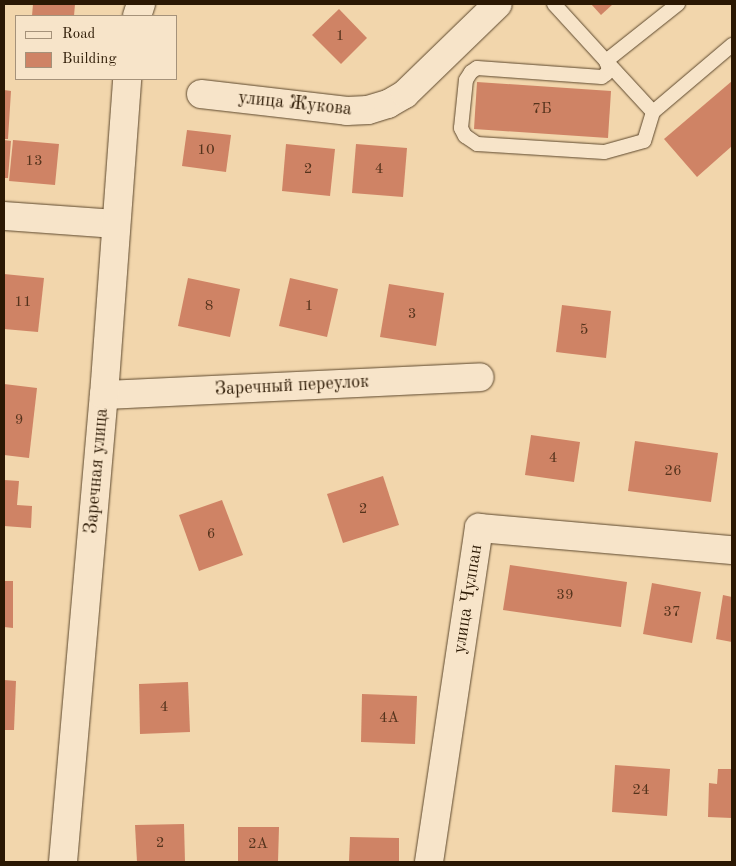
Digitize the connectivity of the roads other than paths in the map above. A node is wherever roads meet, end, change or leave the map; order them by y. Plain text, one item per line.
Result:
1 (498, 4) edge
2 (554, 4) edge
3 (678, 4) edge
4 (732, 45) edge
5 (606, 61) junction
6 (127, 80) edge
7 (202, 94) dead end
8 (652, 112) junction
9 (4, 216) edge
10 (116, 224) junction
11 (480, 377) dead end
12 (104, 395) junction
13 (732, 550) edge
14 (62, 862) edge
15 (429, 862) edge

1 - 7 street, улица Жукова
2 - 5 lane
3 - 5 lane
4 - 8 lane
5 - 8 lane
5 - 8 lane
6 - 10 street, Заречная улица
9 - 10 street
10 - 12 street, Заречная улица
11 - 12 street, Заречный переулок
12 - 14 street, Заречная улица
13 - 15 street, улица Чулпан

